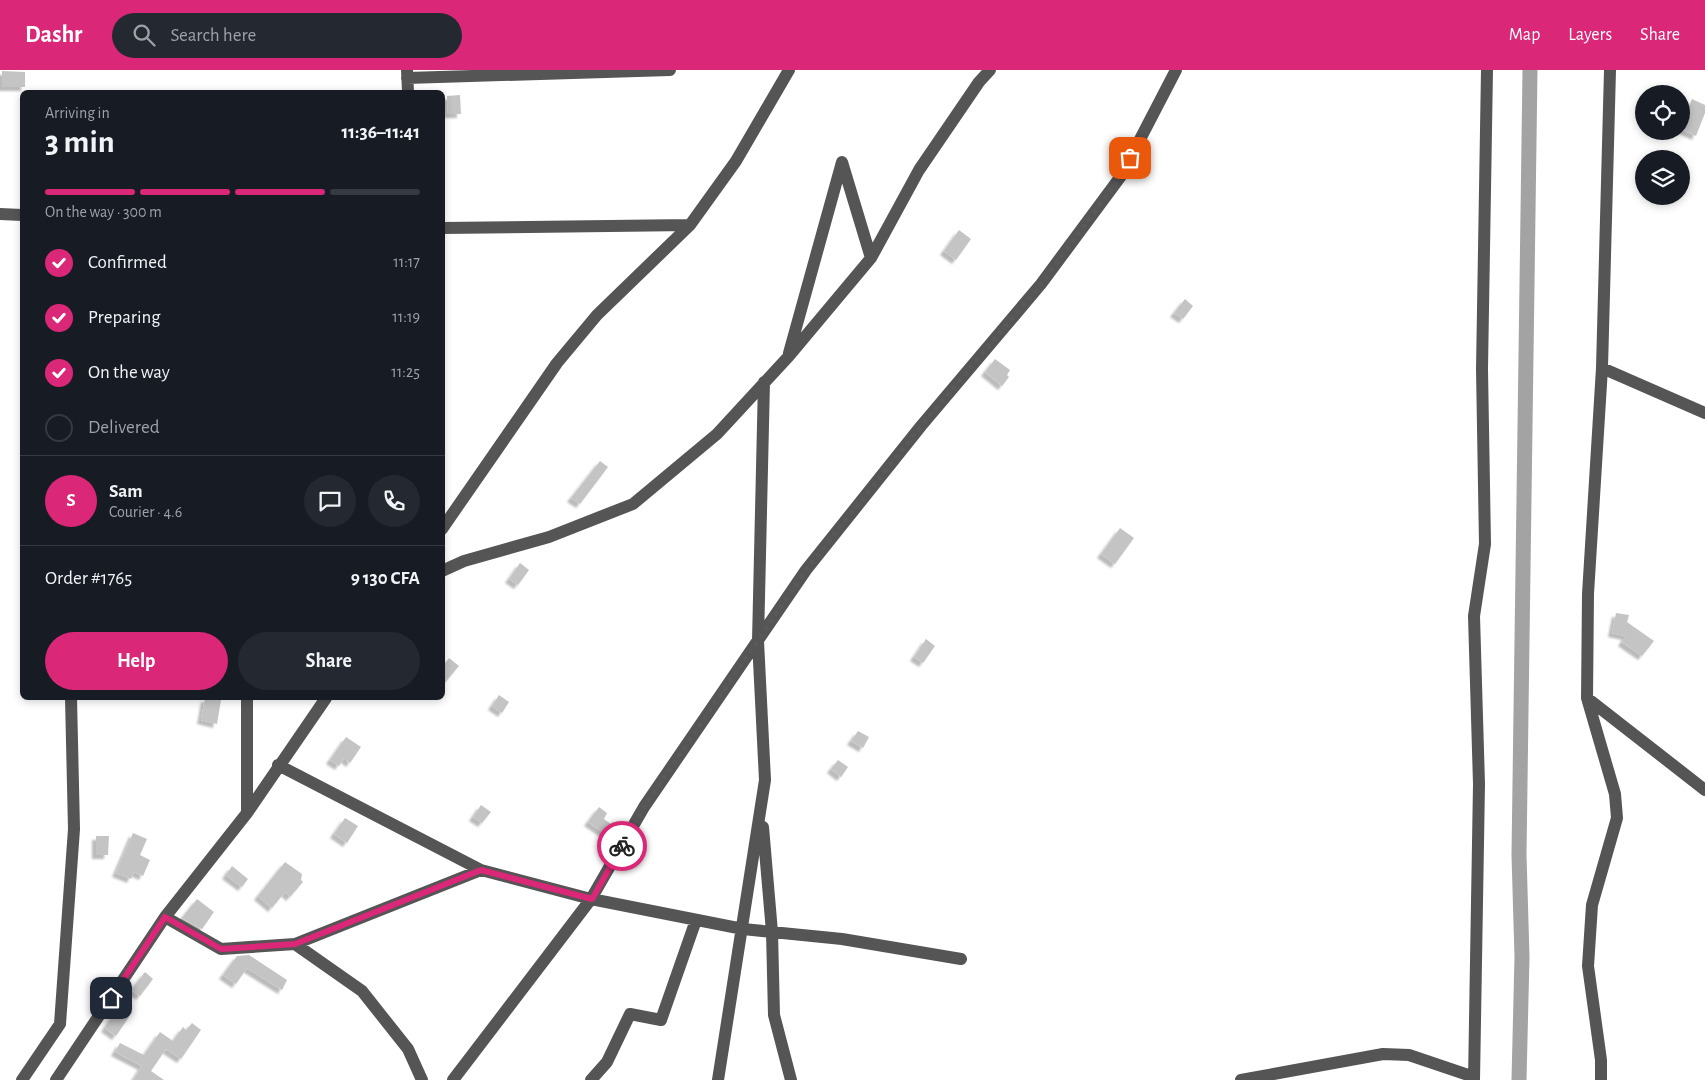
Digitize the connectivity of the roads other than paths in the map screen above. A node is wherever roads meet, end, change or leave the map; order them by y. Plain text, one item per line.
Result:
1 (670, 70) edge
2 (789, 70) edge
3 (990, 70) edge
4 (1176, 70) edge
5 (1487, 70) edge
6 (1610, 70) edge
7 (407, 74) edge
8 (408, 90) edge
9 (0, 214) edge
10 (20, 215) edge
11 (690, 225) junction
12 (445, 228) edge
13 (871, 258) junction
14 (788, 356) junction
15 (1602, 368) junction
16 (764, 382) junction
17 (1705, 413) edge
18 (445, 525) edge
19 (445, 570) edge
20 (758, 641) junction
21 (1587, 698) junction
22 (71, 700) edge
23 (247, 700) edge
24 (325, 700) edge
25 (278, 765) junction
26 (1705, 790) edge
27 (761, 806) junction
28 (247, 813) junction
29 (481, 870) junction
30 (592, 899) junction
31 (165, 917) junction
32 (696, 920) junction
33 (743, 930) junction
34 (772, 932) junction
35 (295, 944) junction
36 (961, 959) dead end
37 (1474, 1078) edge
38 (22, 1080) edge
39 (56, 1080) edge
40 (422, 1080) edge
41 (453, 1080) edge
42 (591, 1080) edge
43 (718, 1080) edge
44 (791, 1080) edge
45 (1241, 1080) edge
46 (1601, 1080) edge

1 - 7 street
2 - 11 street
3 - 13 street
4 - 20 street
5 - 37 street
6 - 15 street
7 - 8 street
9 - 10 street
11 - 12 street
11 - 18 street
13 - 14 street
13 - 14 street
14 - 16 street
15 - 17 street
15 - 21 street
16 - 19 street
16 - 20 street
20 - 27 street
20 - 30 street
21 - 26 street
21 - 46 street
22 - 38 street
23 - 28 street
24 - 25 street
25 - 28 street
25 - 29 street
27 - 33 street
27 - 34 street
28 - 31 street
29 - 30 street
29 - 35 street
30 - 32 street
30 - 41 street
31 - 35 street
31 - 39 street
32 - 33 street
32 - 42 street
33 - 34 street
33 - 43 street
34 - 36 street
34 - 44 street
35 - 40 street
37 - 45 street

